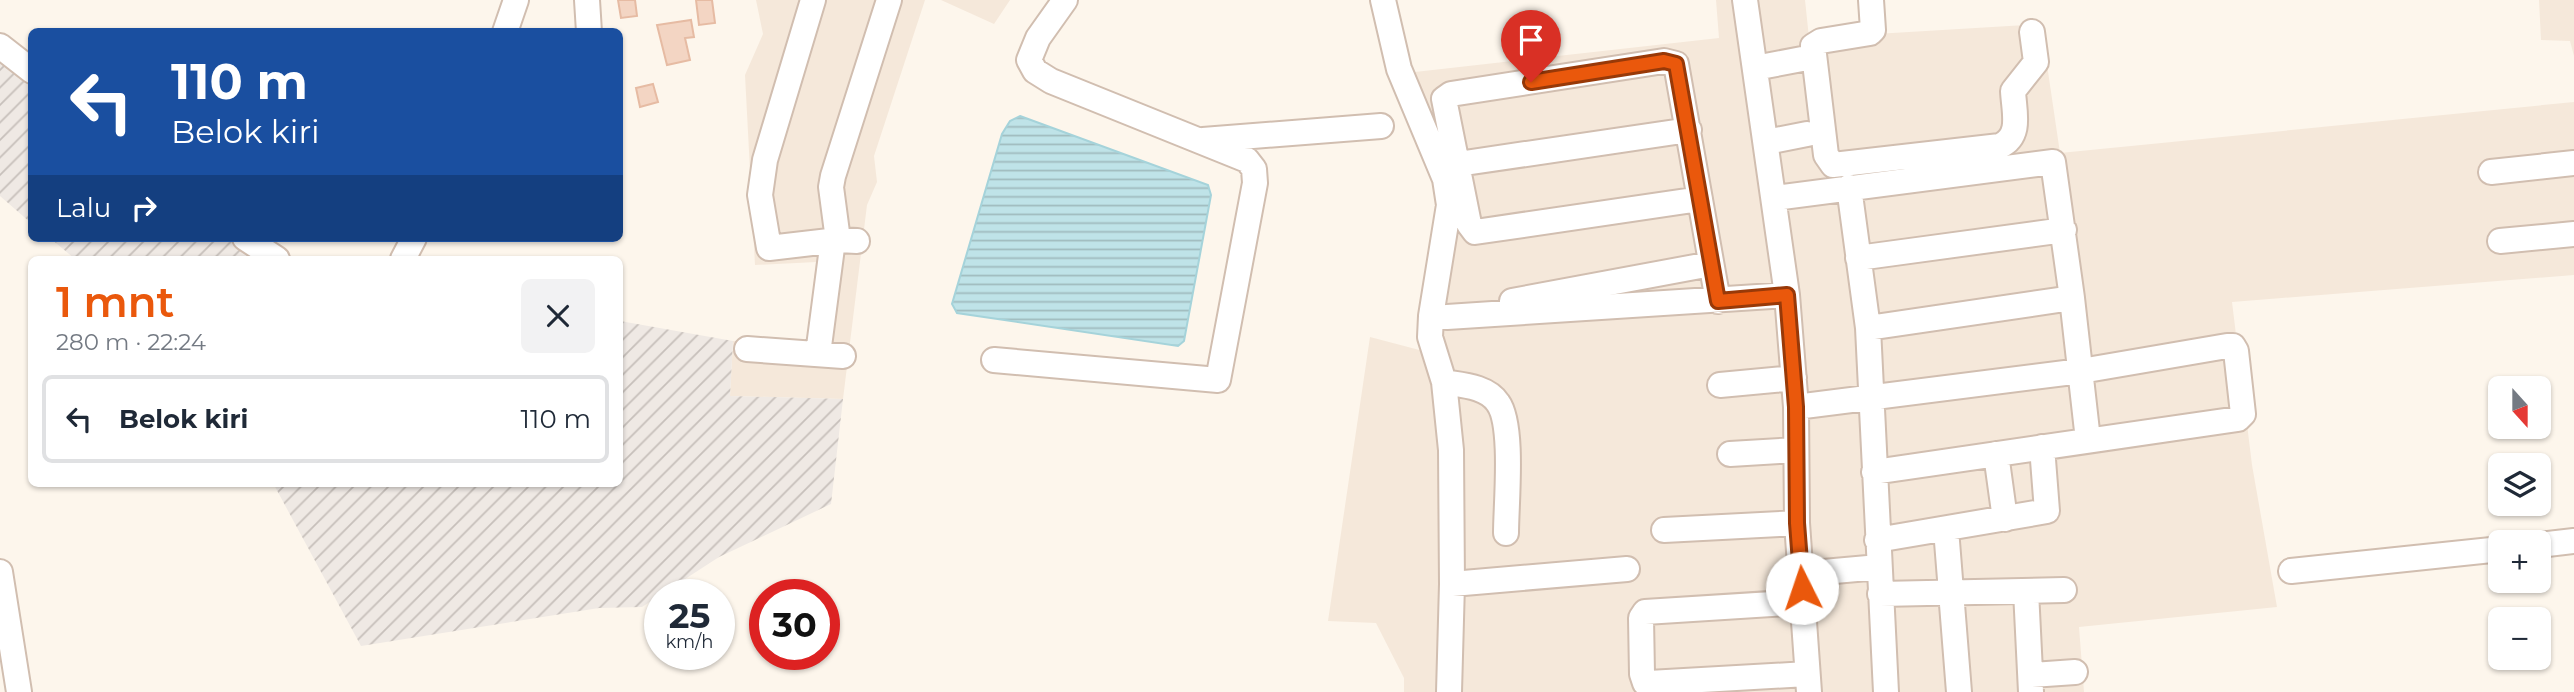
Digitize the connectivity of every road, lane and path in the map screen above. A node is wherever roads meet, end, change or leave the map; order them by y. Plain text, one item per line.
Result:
1 (516, 0) edge
2 (587, 0) edge
3 (813, 0) edge
4 (889, 0) edge
5 (1065, 0) edge
6 (1383, 0) edge
7 (1745, 0) edge
8 (1871, 0) edge
9 (506, 28) edge
10 (589, 28) edge
11 (2032, 32) dead end
12 (0, 46) edge
13 (1802, 59) dead end
14 (28, 68) edge
15 (1755, 68) junction
16 (1381, 125) dead end
17 (1689, 130) junction
18 (1807, 134) dead end
19 (1199, 141) junction
20 (1766, 142) junction
21 (2574, 163) edge
22 (1458, 164) junction
23 (2491, 172) dead end
24 (1849, 187) junction
25 (1775, 198) junction
26 (1700, 199) junction
27 (2063, 230) junction
28 (2574, 234) edge
29 (843, 240) junction
30 (2500, 241) dead end
31 (251, 242) edge
32 (272, 256) edge
33 (1858, 258) junction
34 (1711, 264) junction
35 (1787, 295) junction
36 (2072, 298) junction
37 (1718, 301) junction
38 (1486, 315) junction
39 (1447, 317) dead end
40 (1868, 328) junction
41 (747, 349) dead end
42 (994, 360) dead end
43 (2081, 371) junction
44 (1794, 379) junction
45 (1444, 382) junction
46 (1720, 384) dead end
47 (1872, 398) junction
48 (1796, 407) junction
49 (2088, 440) junction
50 (2042, 447) junction
51 (1796, 450) junction
52 (1730, 454) dead end
53 (1996, 454) junction
54 (1874, 472) junction
55 (2005, 519) junction
56 (1797, 523) junction
57 (1946, 528) junction
58 (1664, 530) dead end
59 (1506, 533) dead end
60 (1877, 540) junction
61 (2574, 541) edge
62 (2551, 544) edge
63 (2488, 550) edge
64 (1879, 567) junction
65 (1627, 569) dead end
66 (2291, 570) dead end
67 (0, 572) edge
68 (1801, 574) junction
69 (1452, 584) junction
70 (2064, 590) dead end
71 (2026, 591) junction
72 (1954, 592) junction
73 (1880, 594) junction
74 (1802, 602) junction
75 (2075, 672) dead end
76 (1808, 683) edge
77 (2031, 684) edge
78 (19, 692) edge
79 (1449, 692) edge
80 (1886, 692) edge
81 (1959, 692) edge

1 - 9 street
2 - 10 street
3 - 29 street
4 - 29 street
5 - 19 street
6 - 45 street
7 - 15 street
8 - 11 street
12 - 14 street
13 - 15 street
15 - 20 street
16 - 19 street
17 - 22 street
17 - 22 street
17 - 26 street
18 - 20 street
19 - 42 street
20 - 25 street
21 - 23 street
22 - 26 street
24 - 25 street
24 - 27 street
24 - 33 street
25 - 35 street
26 - 34 street
27 - 33 street
27 - 36 street
28 - 30 street
29 - 41 street
31 - 32 street
33 - 40 street
34 - 37 street
34 - 38 street
35 - 37 street
35 - 44 street
36 - 40 street
36 - 43 street
37 - 38 street
38 - 39 street
40 - 47 street
43 - 47 street
43 - 49 street
43 - 49 street
44 - 46 street
44 - 48 street
45 - 59 street
45 - 69 street
47 - 48 street
47 - 54 street
48 - 51 street
49 - 50 street
50 - 53 street
50 - 55 street
51 - 52 street
51 - 56 street
53 - 54 street
53 - 55 street
54 - 60 street
55 - 57 street
56 - 58 street
56 - 68 street
57 - 60 street
57 - 72 street
60 - 64 street
61 - 62 street
63 - 66 street
64 - 68 street
64 - 73 street
65 - 69 street
67 - 78 street
68 - 74 street
69 - 79 street
70 - 71 street
71 - 72 street
71 - 77 street
72 - 73 street
72 - 81 street
73 - 80 street
74 - 76 street
74 - 76 street
75 - 77 street

